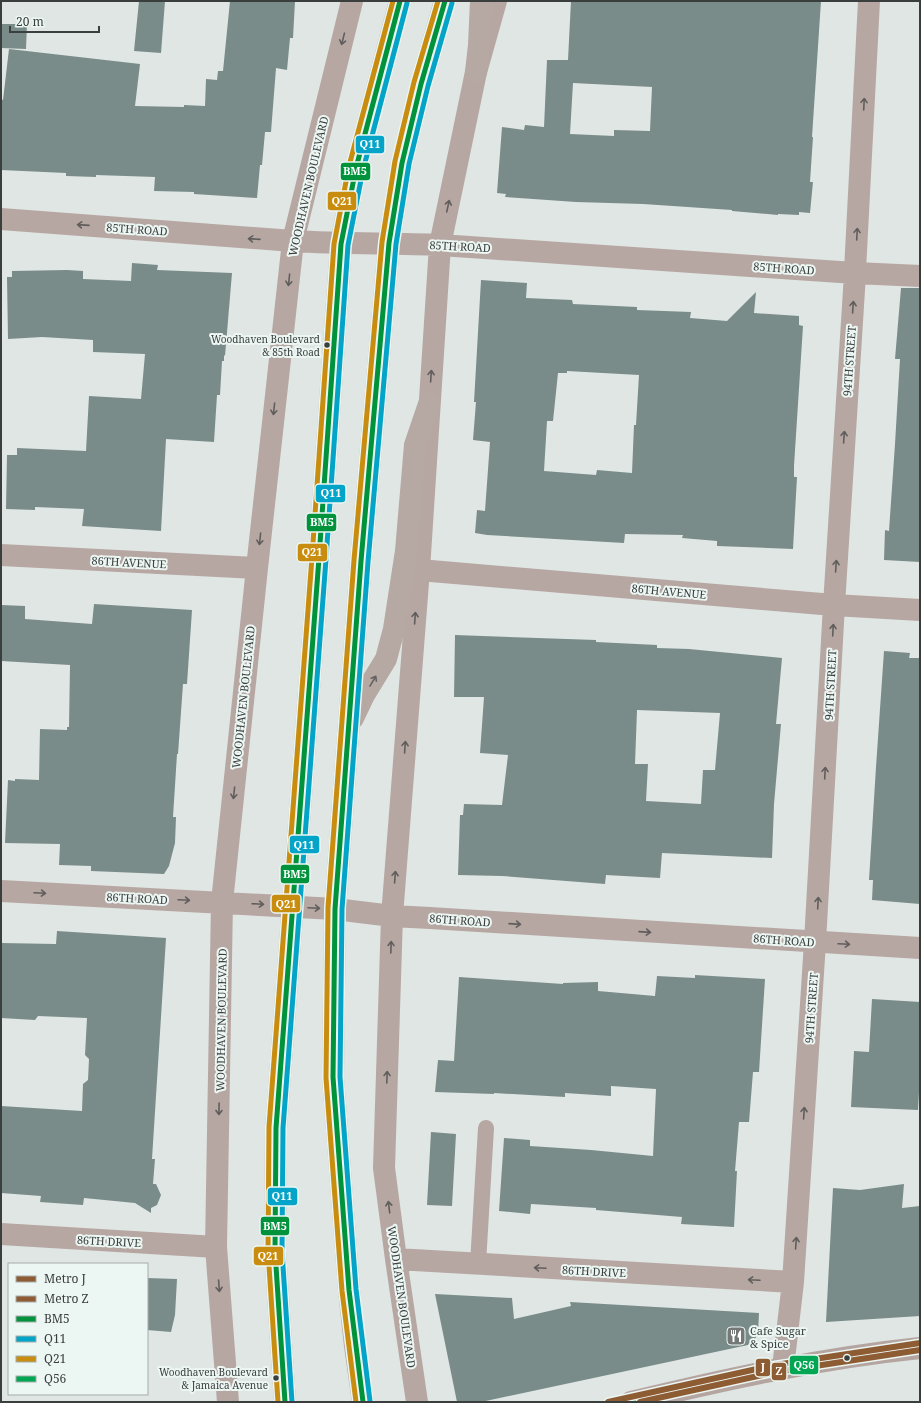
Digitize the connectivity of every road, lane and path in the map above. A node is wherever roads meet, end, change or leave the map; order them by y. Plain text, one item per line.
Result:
1 (352, 1) edge
2 (400, 1) edge
3 (445, 1) edge
4 (480, 1) edge
5 (496, 1) edge
6 (870, 1) edge
7 (476, 72) junction
8 (1, 219) edge
9 (293, 242) junction
10 (389, 243) junction
11 (342, 244) junction
12 (440, 245) junction
13 (855, 273) junction
14 (920, 276) edge
15 (429, 404) junction
16 (1, 555) edge
17 (257, 568) junction
18 (419, 570) junction
19 (834, 605) junction
20 (920, 610) edge
21 (348, 728) junction
22 (1, 891) edge
23 (222, 902) junction
24 (293, 906) junction
25 (335, 909) junction
26 (392, 916) junction
27 (815, 942) junction
28 (920, 948) edge
29 (486, 1128) dead end
30 (1, 1234) edge
31 (216, 1247) junction
32 (396, 1259) junction
33 (478, 1264) junction
34 (793, 1282) junction
35 (920, 1348) edge
36 (783, 1368) junction
37 (662, 1398) edge
38 (228, 1402) edge
39 (285, 1402) edge
40 (363, 1402) edge
41 (417, 1402) edge
42 (631, 1402) edge

1 -> 9 street, WOODHAVEN BOULEVARD
2 - 11 main road
3 - 10 main road
4 - 7 main road
5 - 7 street, WOODHAVEN BOULEVARD
13 -> 6 street, 94TH STREET
12 -> 7 street, WOODHAVEN BOULEVARD
9 -> 8 street, 85TH ROAD
9 - 11 street, 85TH ROAD
9 -> 17 street, WOODHAVEN BOULEVARD
10 - 11 street, 85TH ROAD
10 - 12 street, 85TH ROAD
10 - 21 main road
11 - 24 main road
12 - 13 street, 85TH ROAD
15 -> 12 street, WOODHAVEN BOULEVARD
13 - 14 street, 85TH ROAD
19 -> 13 street, 94TH STREET
15 - 18 street, WOODHAVEN BOULEVARD
21 -> 15 main road
16 - 17 street, 86TH AVENUE
17 -> 23 street, WOODHAVEN BOULEVARD
18 - 19 street, 86TH AVENUE
26 -> 18 street, WOODHAVEN BOULEVARD
19 - 20 street, 86TH AVENUE
27 -> 19 street, 94TH STREET
21 - 25 main road
22 -> 23 street, 86TH ROAD
23 -> 24 street, 86TH ROAD
23 -> 31 street, WOODHAVEN BOULEVARD
24 -> 25 street, 86TH ROAD
24 - 39 main road
25 - 26 street, 86TH ROAD
25 - 40 main road
26 -> 27 street, 86TH ROAD
32 -> 26 street, WOODHAVEN BOULEVARD
27 -> 28 street, 86TH ROAD
34 -> 27 street, 94TH STREET
29 - 33 lane
30 - 31 street, 86TH DRIVE
31 -> 38 street, WOODHAVEN BOULEVARD
32 - 33 street, 86TH DRIVE
32 - 41 street, WOODHAVEN BOULEVARD
34 -> 33 street, 86TH DRIVE
34 - 36 street, 94TH STREET
35 - 36 main road
36 - 37 main road
37 - 42 main road

